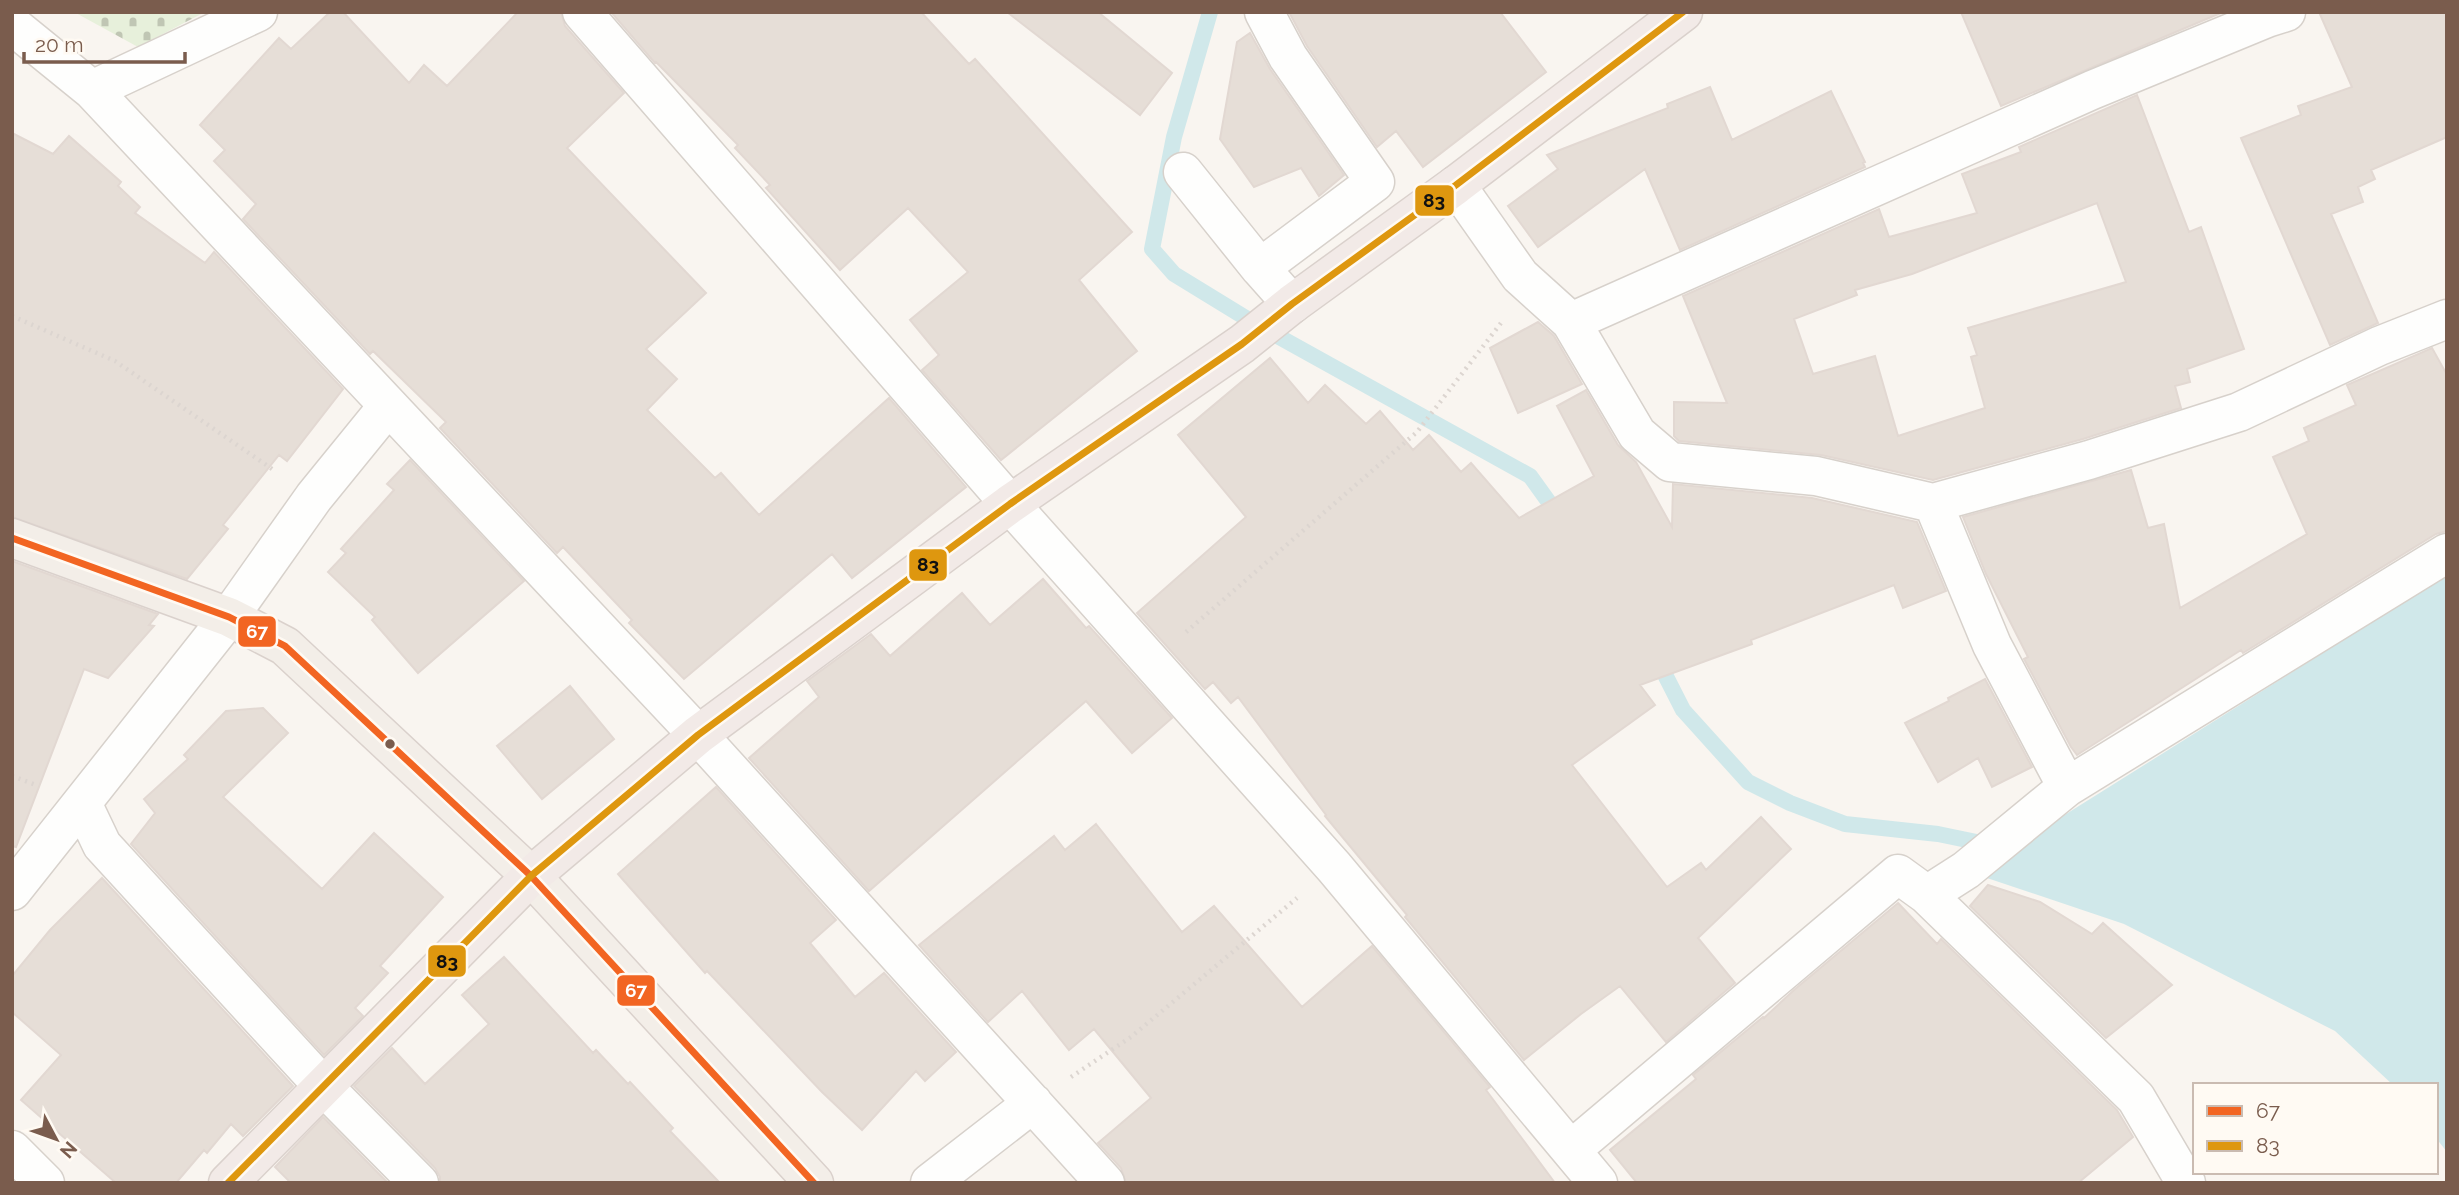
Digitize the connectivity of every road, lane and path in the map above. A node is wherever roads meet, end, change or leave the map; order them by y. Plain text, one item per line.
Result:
1 (258, 12) edge
2 (582, 12) edge
3 (1264, 12) edge
4 (1683, 12) edge
5 (2286, 12) edge
6 (12, 25) edge
7 (92, 90) junction
8 (1183, 172) dead end
9 (1456, 185) junction
10 (1260, 268) junction
11 (1284, 311) junction
12 (1560, 312) junction
13 (12, 316) edge
14 (2447, 319) edge
15 (388, 406) junction
16 (314, 497) junction
17 (1933, 503) junction
18 (1010, 504) junction
19 (12, 538) edge
20 (2447, 553) edge
21 (229, 617) junction
22 (1151, 662) junction
23 (698, 735) junction
24 (2067, 787) junction
25 (82, 803) junction
26 (1334, 867) junction
27 (531, 876) junction
28 (12, 891) edge
29 (1927, 895) junction
30 (324, 1087) junction
31 (1033, 1103) junction
32 (12, 1150) edge
33 (1571, 1150) junction
34 (1597, 1182) edge
35 (44, 1183) edge
36 (228, 1183) edge
37 (418, 1183) edge
38 (814, 1183) edge
39 (930, 1183) edge
40 (1105, 1183) edge
41 (2186, 1183) edge

1 - 7 street
2 - 18 street
3 - 10 street
4 - 9 highway
5 - 12 street
6 - 7 street
7 - 15 street
8 - 10 street
9 - 11 highway
9 - 12 street
10 - 11 street
11 - 18 highway
12 - 17 street
12 - 22 path
13 - 16 path
14 - 17 street
15 - 16 street
15 - 23 street
16 - 21 street
17 - 24 street
18 - 22 street
18 - 23 highway
19 - 21 main road
20 - 24 street
21 - 25 street
21 - 27 main road
22 - 26 street
23 - 27 highway
23 - 31 street
24 - 29 street
25 - 28 street
25 - 30 street
26 - 31 path
26 - 33 street
27 - 30 highway
27 - 38 main road
29 - 33 street
29 - 41 street
30 - 36 highway
30 - 37 street
31 - 39 street
31 - 40 street
32 - 35 street
33 - 34 street

